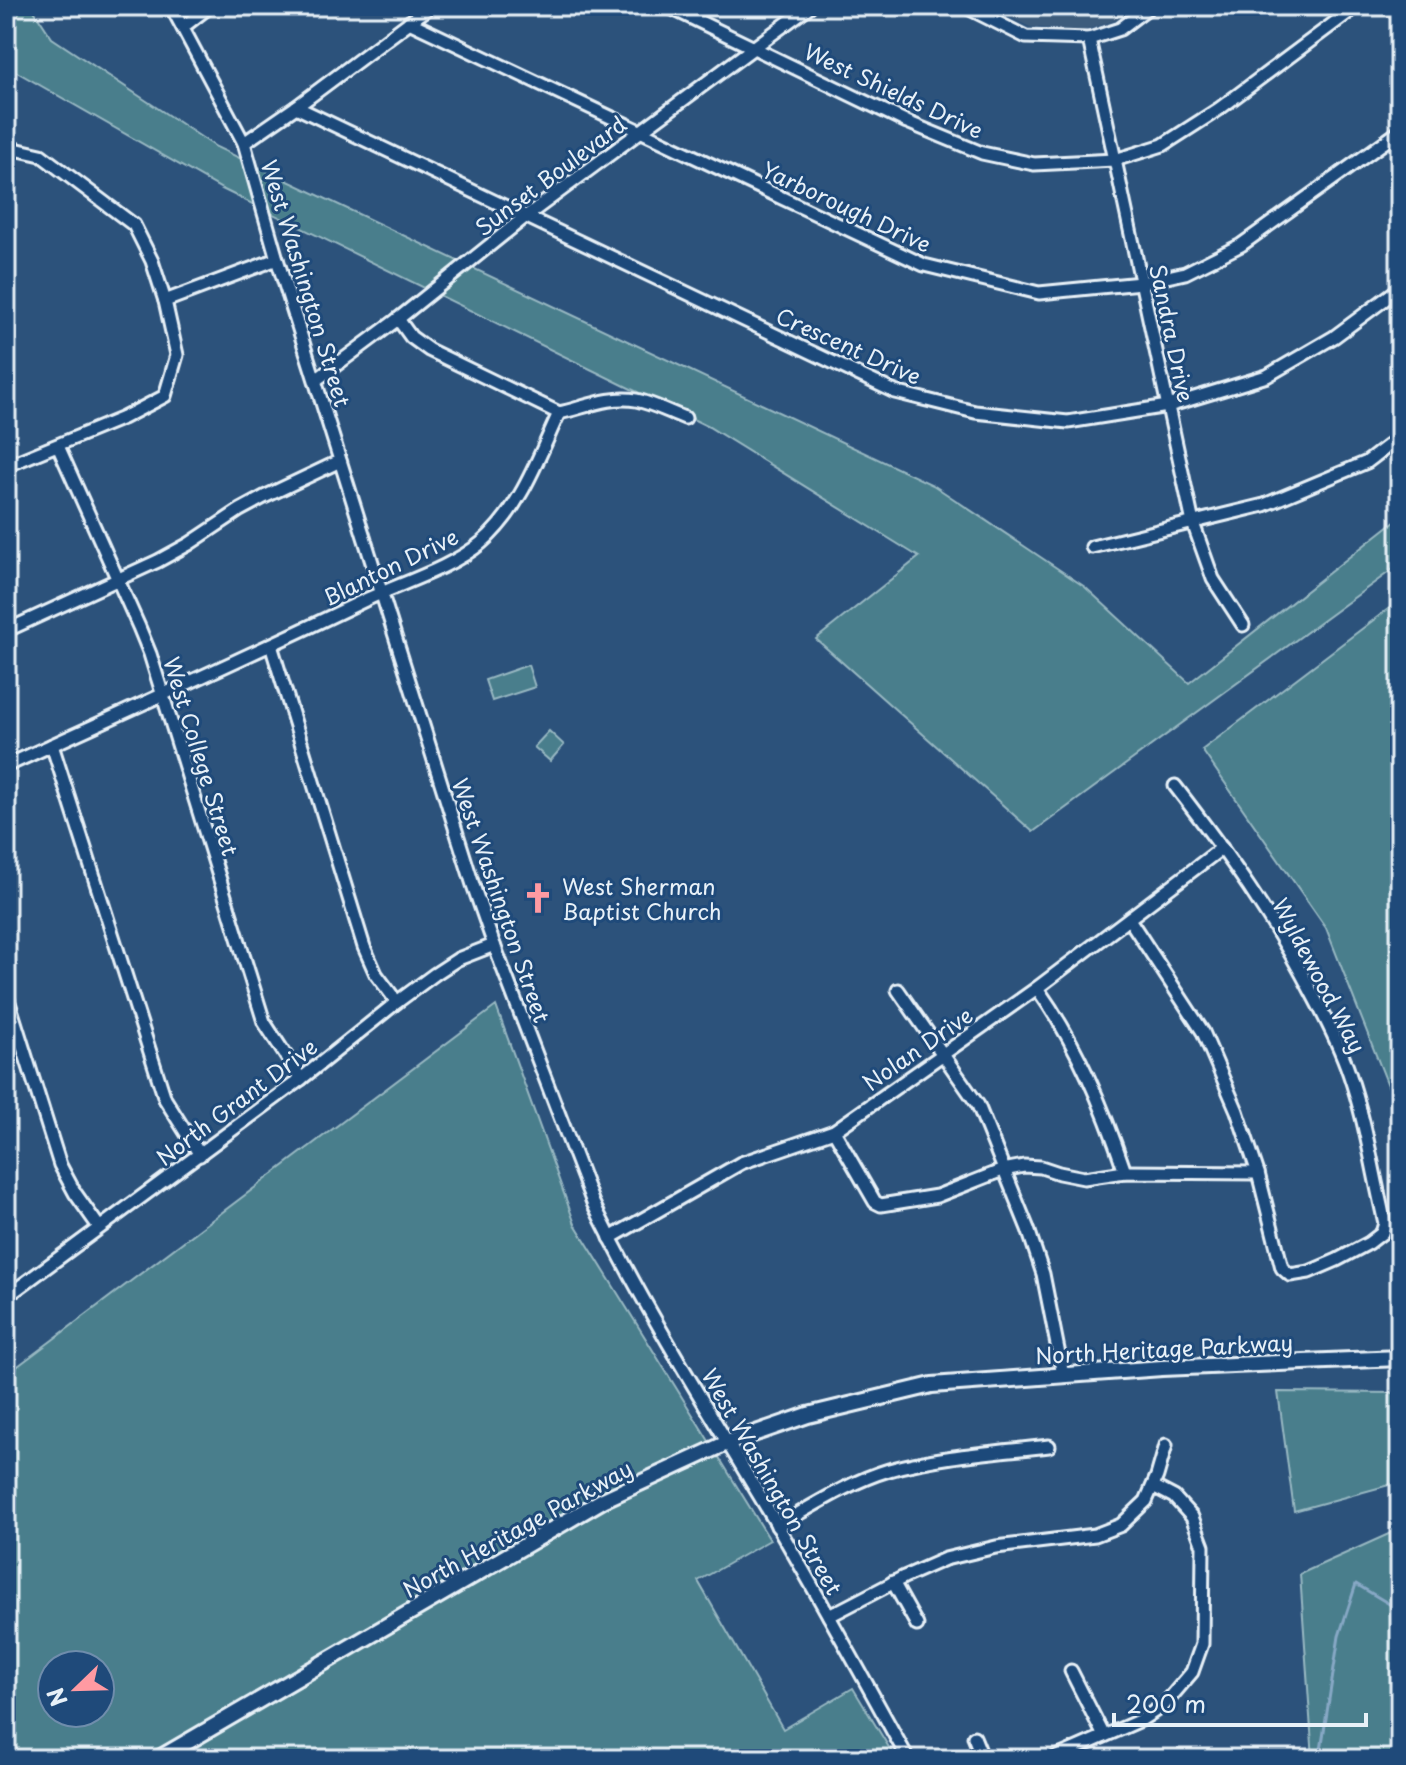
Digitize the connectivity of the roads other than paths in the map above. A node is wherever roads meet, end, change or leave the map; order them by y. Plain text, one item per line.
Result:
1 (171, 6) edge
2 (210, 6) edge
3 (431, 6) edge
4 (667, 6) edge
5 (810, 6) edge
6 (964, 6) edge
7 (1150, 6) edge
8 (1357, 6) edge
9 (409, 22) junction
10 (183, 27) junction
11 (1089, 39) junction
12 (756, 48) junction
13 (296, 107) junction
14 (1400, 131) edge
15 (639, 132) junction
16 (244, 143) junction
17 (6, 147) edge
18 (1115, 160) junction
19 (525, 217) junction
20 (277, 259) junction
21 (1141, 283) junction
22 (1400, 288) edge
23 (165, 301) junction
24 (398, 319) junction
25 (316, 380) junction
26 (1168, 406) junction
27 (559, 413) junction
28 (685, 418) dead end
29 (1400, 437) edge
30 (58, 446) junction
31 (340, 461) junction
32 (6, 466) edge
33 (1193, 523) junction
34 (1092, 547) dead end
35 (118, 579) junction
36 (381, 593) junction
37 (1243, 625) dead end
38 (12, 628) dead end
39 (271, 645) junction
40 (163, 696) junction
41 (52, 745) junction
42 (6, 766) edge
43 (1175, 786) dead end
44 (1222, 848) junction
45 (1129, 919) junction
46 (494, 945) junction
47 (1037, 988) junction
48 (898, 990) dead end
49 (6, 993) edge
50 (397, 1002) junction
51 (942, 1054) junction
52 (301, 1079) junction
53 (834, 1131) junction
54 (200, 1155) junction
55 (1003, 1170) junction
56 (1125, 1172) junction
57 (1258, 1173) junction
58 (99, 1227) junction
59 (610, 1238) junction
60 (6, 1297) edge
61 (1400, 1358) edge
62 (1063, 1375) junction
63 (727, 1443) junction
64 (1166, 1445) dead end
65 (1049, 1446) dead end
66 (1153, 1486) junction
67 (777, 1526) junction
68 (893, 1582) junction
69 (829, 1616) junction
70 (917, 1625) dead end
71 (1071, 1671) dead end
72 (1104, 1736) junction
73 (974, 1737) dead end
74 (158, 1759) edge
75 (908, 1759) edge
76 (983, 1759) edge
77 (1052, 1759) edge

1 - 10 street, West Washington Street
2 - 10 street
3 - 9 street
4 - 12 street, West Shields Drive
5 - 12 street, Sunset Boulevard
6 - 11 street
7 - 11 street
8 - 18 street, West Shields Drive
9 - 13 street
9 - 15 street, Yarborough Drive
10 - 16 street, West Washington Street
11 - 18 street, Sandra Drive
12 - 15 street, Sunset Boulevard
12 - 18 street, West Shields Drive
13 - 16 street
13 - 19 street, Crescent Drive
14 - 21 street, Yarborough Drive
15 - 19 street, Sunset Boulevard
15 - 21 street, Yarborough Drive
16 - 20 street, West Washington Street
17 - 23 street
18 - 21 street, Sandra Drive
19 - 24 street, Sunset Boulevard
19 - 26 street, Crescent Drive
20 - 23 street
20 - 25 street, West Washington Street
21 - 26 street, Sandra Drive
22 - 26 street, Crescent Drive
23 - 30 street
24 - 25 street, Sunset Boulevard
24 - 27 street
25 - 31 street, West Washington Street
26 - 33 street, Sandra Drive
27 - 28 street
27 - 36 street, Blanton Drive
29 - 33 street
30 - 32 street
30 - 35 street, West College Street
31 - 35 street
31 - 36 street, West Washington Street
33 - 34 street
33 - 37 street, Sandra Drive
35 - 38 street
35 - 40 street, West College Street
36 - 39 street, Blanton Drive
36 - 46 street, West Washington Street
39 - 40 street, Blanton Drive
39 - 50 street
40 - 41 street, Blanton Drive
40 - 52 street, West College Street
41 - 42 street, Blanton Drive
41 - 54 street
43 - 44 street, Wyldewood Way
44 - 45 street, Nolan Drive
44 - 57 street, Wyldewood Way
45 - 47 street, Nolan Drive
45 - 57 street
46 - 50 street, North Grant Drive
46 - 59 street, West Washington Street
47 - 51 street, Nolan Drive
47 - 56 street
48 - 51 street
49 - 58 street
50 - 52 street, North Grant Drive
51 - 53 street, Nolan Drive
51 - 55 street
52 - 54 street, North Grant Drive
53 - 55 street
53 - 59 street, Nolan Drive
54 - 58 street, North Grant Drive
55 - 56 street
55 - 62 street
56 - 57 street
58 - 60 street, North Grant Drive
59 - 63 street, West Washington Street
61 - 62 main road, North Heritage Parkway
62 - 63 main road, North Heritage Parkway
63 - 67 street, West Washington Street
63 - 74 main road, North Heritage Parkway
64 - 66 street
65 - 67 street
66 - 68 street
66 - 72 street
67 - 69 street, West Washington Street
68 - 69 street
68 - 70 street
69 - 75 street, West Washington Street
71 - 72 street
72 - 77 street
73 - 76 street

